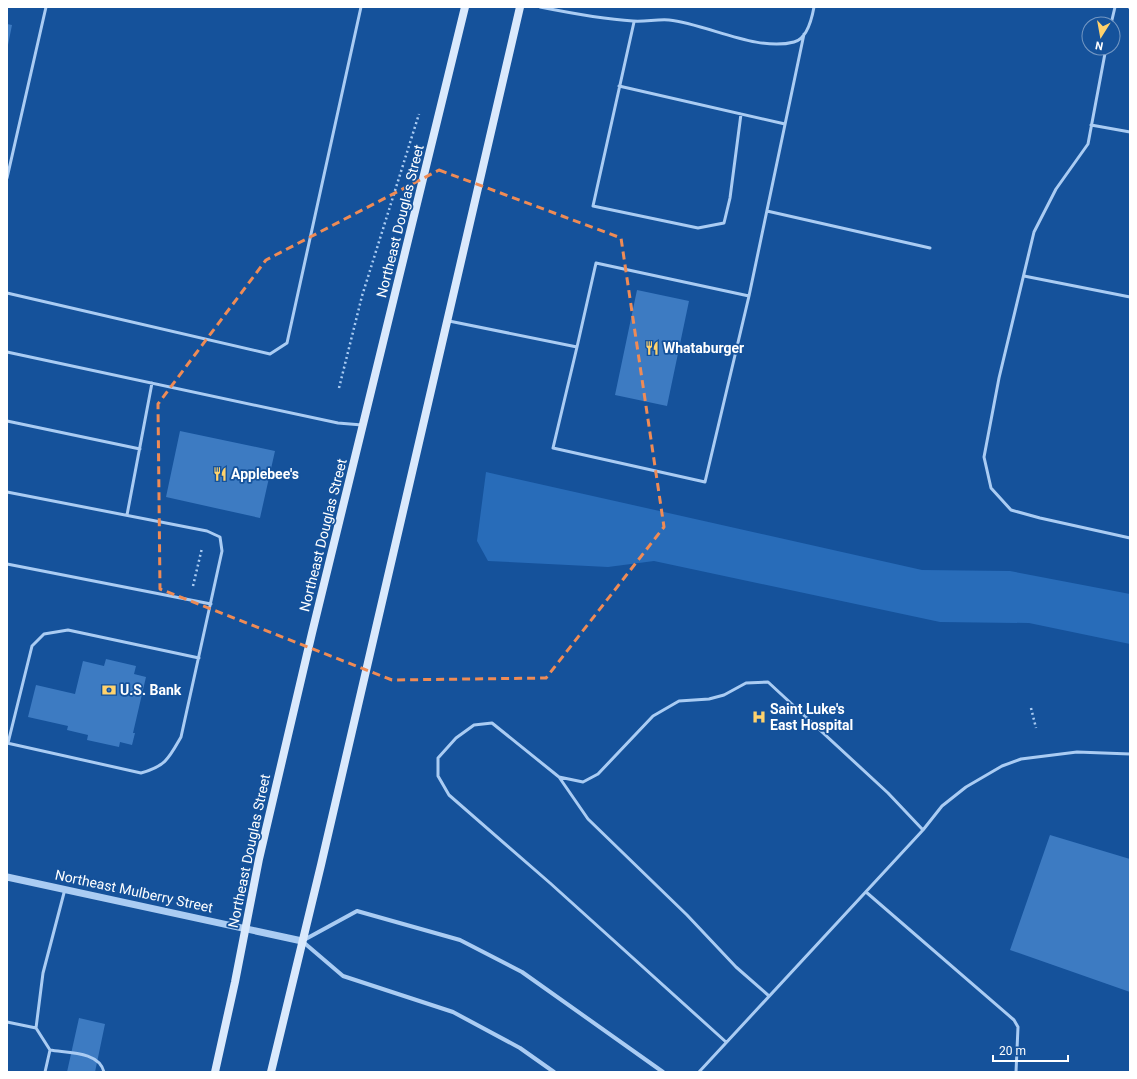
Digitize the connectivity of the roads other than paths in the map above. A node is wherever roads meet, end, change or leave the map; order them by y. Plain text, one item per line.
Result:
1 (46, 7) edge
2 (361, 7) edge
3 (466, 7) edge
4 (520, 7) edge
5 (540, 7) edge
6 (814, 7) edge
7 (634, 22) junction
8 (804, 33) junction
9 (1104, 56) edge
10 (619, 86) junction
11 (741, 114) junction
12 (785, 124) junction
13 (1091, 125) junction
14 (1130, 132) edge
15 (7, 178) edge
16 (767, 211) junction
17 (930, 248) dead end
18 (1024, 276) junction
19 (7, 293) edge
20 (749, 296) junction
21 (1130, 298) edge
22 (447, 321) junction
23 (577, 347) junction
24 (7, 352) edge
25 (152, 383) junction
26 (7, 421) edge
27 (364, 425) junction
28 (140, 449) junction
29 (7, 492) edge
30 (127, 515) junction
31 (1130, 538) edge
32 (7, 564) edge
33 (211, 604) junction
34 (199, 658) junction
35 (7, 743) edge
36 (1130, 754) edge
37 (559, 777) junction
38 (923, 830) junction
39 (7, 877) edge
40 (65, 889) junction
41 (866, 892) junction
42 (246, 928) junction
43 (302, 941) junction
44 (769, 996) junction
45 (7, 1022) edge
46 (36, 1028) junction
47 (726, 1042) junction
48 (50, 1050) junction
49 (45, 1072) edge
50 (104, 1072) edge
51 (215, 1072) edge
52 (271, 1072) edge
53 (554, 1072) edge
54 (663, 1072) edge
55 (698, 1072) edge
56 (1016, 1072) edge

1 - 15 lane
2 - 19 lane
3 - 27 main road, Northeast Douglas Street
4 - 22 main road
5 - 7 lane
6 - 8 lane
7 - 8 lane
7 - 10 lane
8 - 12 lane
9 - 13 lane
10 - 11 lane
10 - 11 lane
11 - 12 lane
12 - 16 lane
13 - 14 lane
13 - 18 lane
16 - 17 lane
16 - 20 lane
18 - 21 lane
18 - 31 lane
20 - 23 lane
20 - 23 lane
22 - 23 lane
22 - 43 main road
24 - 25 lane
25 - 27 lane
25 - 28 lane
26 - 28 lane
27 - 42 main road, Northeast Douglas Street
28 - 30 lane
29 - 30 lane
30 - 33 lane
32 - 33 lane
33 - 34 lane
34 - 35 lane
34 - 35 lane
36 - 38 lane
37 - 38 lane
37 - 44 lane
37 - 47 lane
38 - 41 lane
39 - 40 street, Northeast Mulberry Street
40 - 42 street, Northeast Mulberry Street
40 - 46 lane
41 - 44 lane
41 - 56 lane
42 - 43 street, Northeast Mulberry Street
42 - 51 main road, Northeast Douglas Street
43 - 52 main road
43 - 53 street
43 - 54 street
44 - 47 lane
45 - 46 lane
46 - 48 lane
47 - 55 lane
48 - 49 lane
48 - 50 lane

